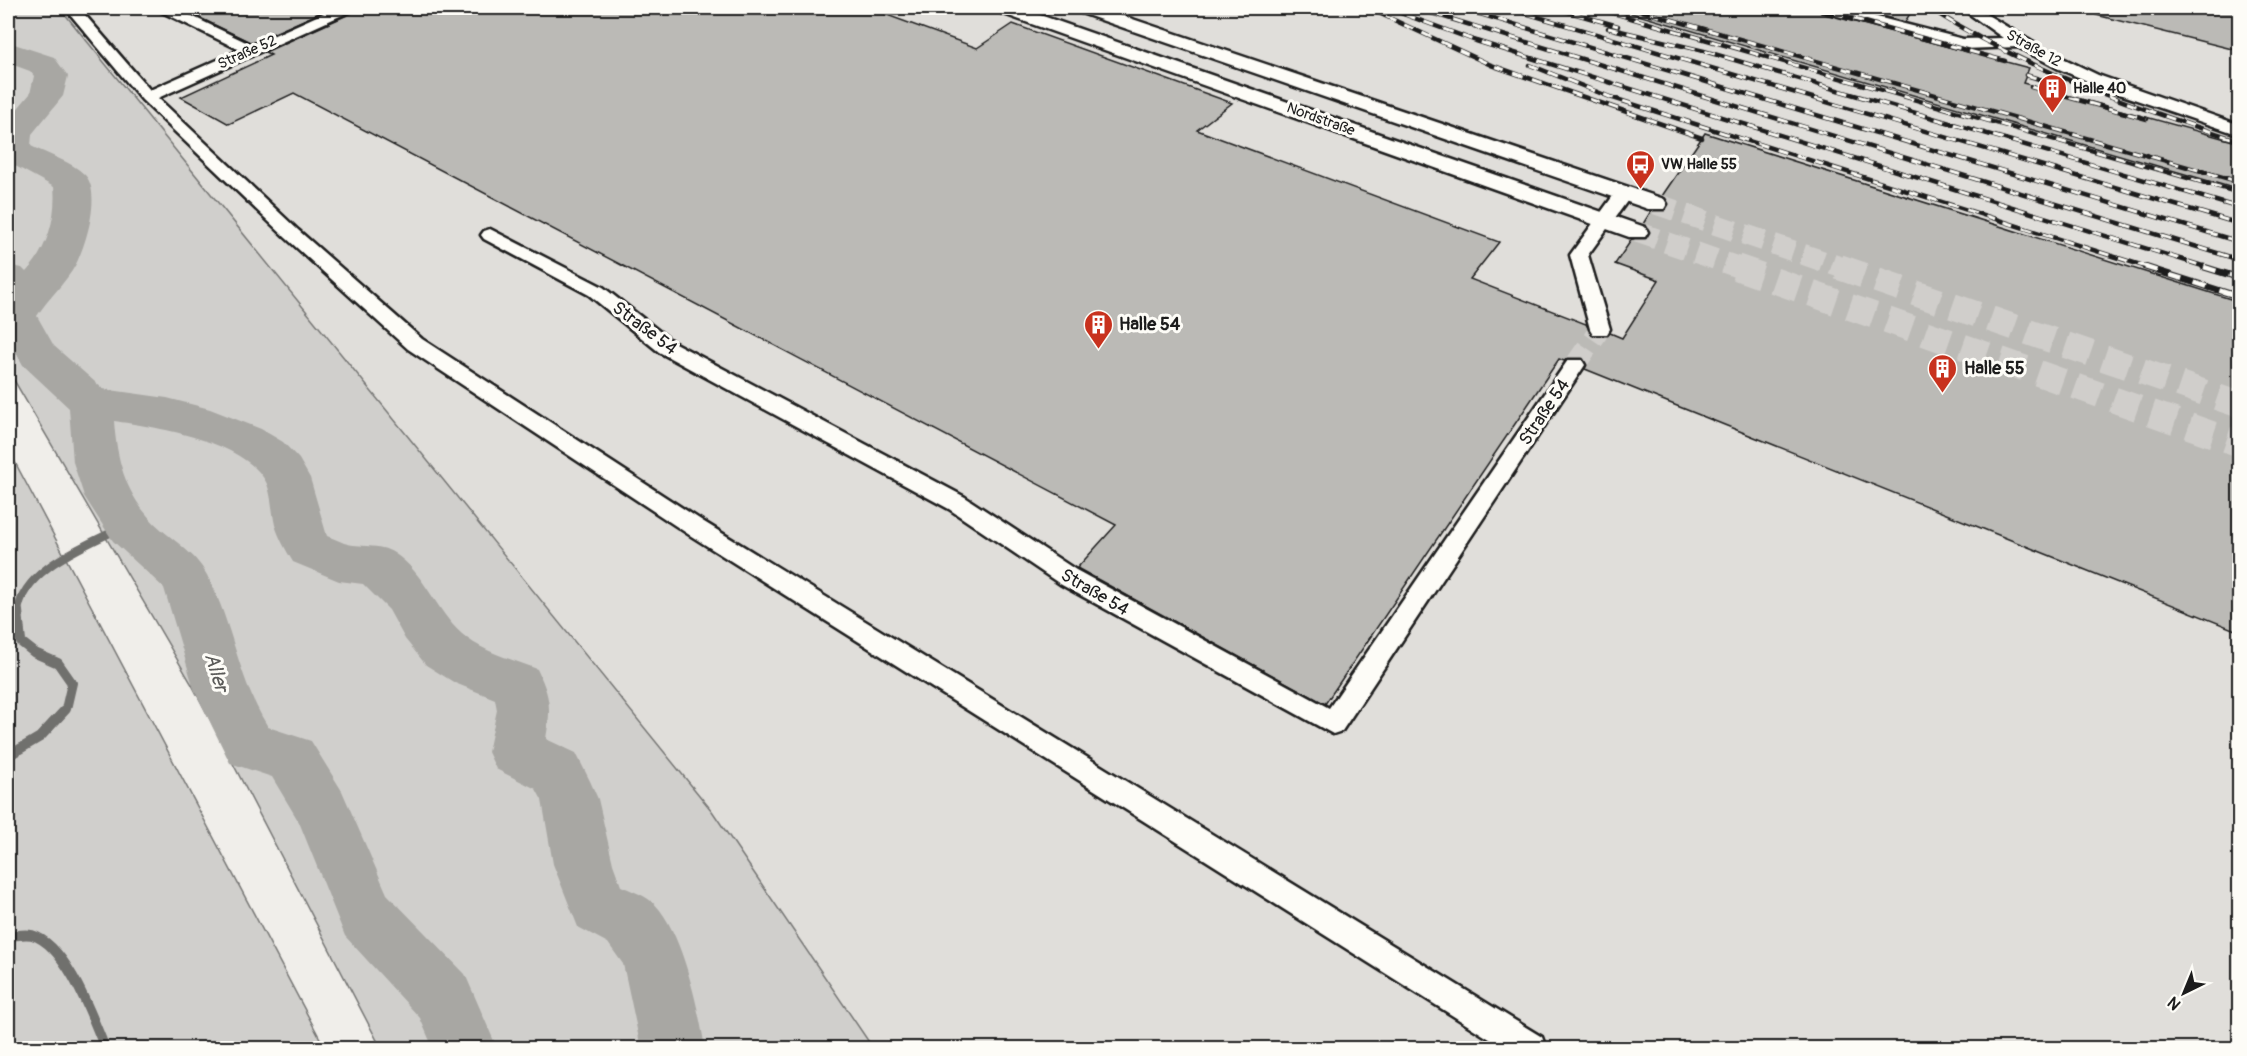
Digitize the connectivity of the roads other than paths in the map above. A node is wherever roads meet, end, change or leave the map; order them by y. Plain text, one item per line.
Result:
1 (72, 8) edge
2 (165, 8) edge
3 (346, 8) edge
4 (1005, 8) edge
5 (1084, 8) edge
6 (1827, 8) edge
7 (1968, 8) edge
8 (2021, 42) junction
9 (1203, 48) junction
10 (251, 50) junction
11 (1255, 66) junction
12 (1178, 68) junction
13 (1231, 87) junction
14 (148, 97) junction
15 (2240, 130) edge
16 (1624, 193) junction
17 (1656, 204) tunnel mouth
18 (1604, 220) junction
19 (1637, 232) tunnel mouth
20 (490, 235) dead end
21 (1600, 329) dead end
22 (1575, 366) tunnel mouth
23 (1531, 1048) edge

1 - 14 street
2 - 10 street
3 - 10 street, Straße 52
4 - 12 street, Nordstraße
5 - 9 street, Nordstraße
6 - 8 street
7 - 8 street, Straße 12
8 - 15 street, Straße 12
9 - 11 street, Nordstraße
9 - 12 street
10 - 14 street, Straße 52
11 - 13 street
11 - 16 street, Nordstraße
12 - 13 street, Nordstraße
13 - 18 street, Nordstraße
14 - 23 street
16 - 17 street, Nordstraße
16 - 18 street
18 - 19 street, Nordstraße
18 - 21 street
20 - 22 street, Straße 54

